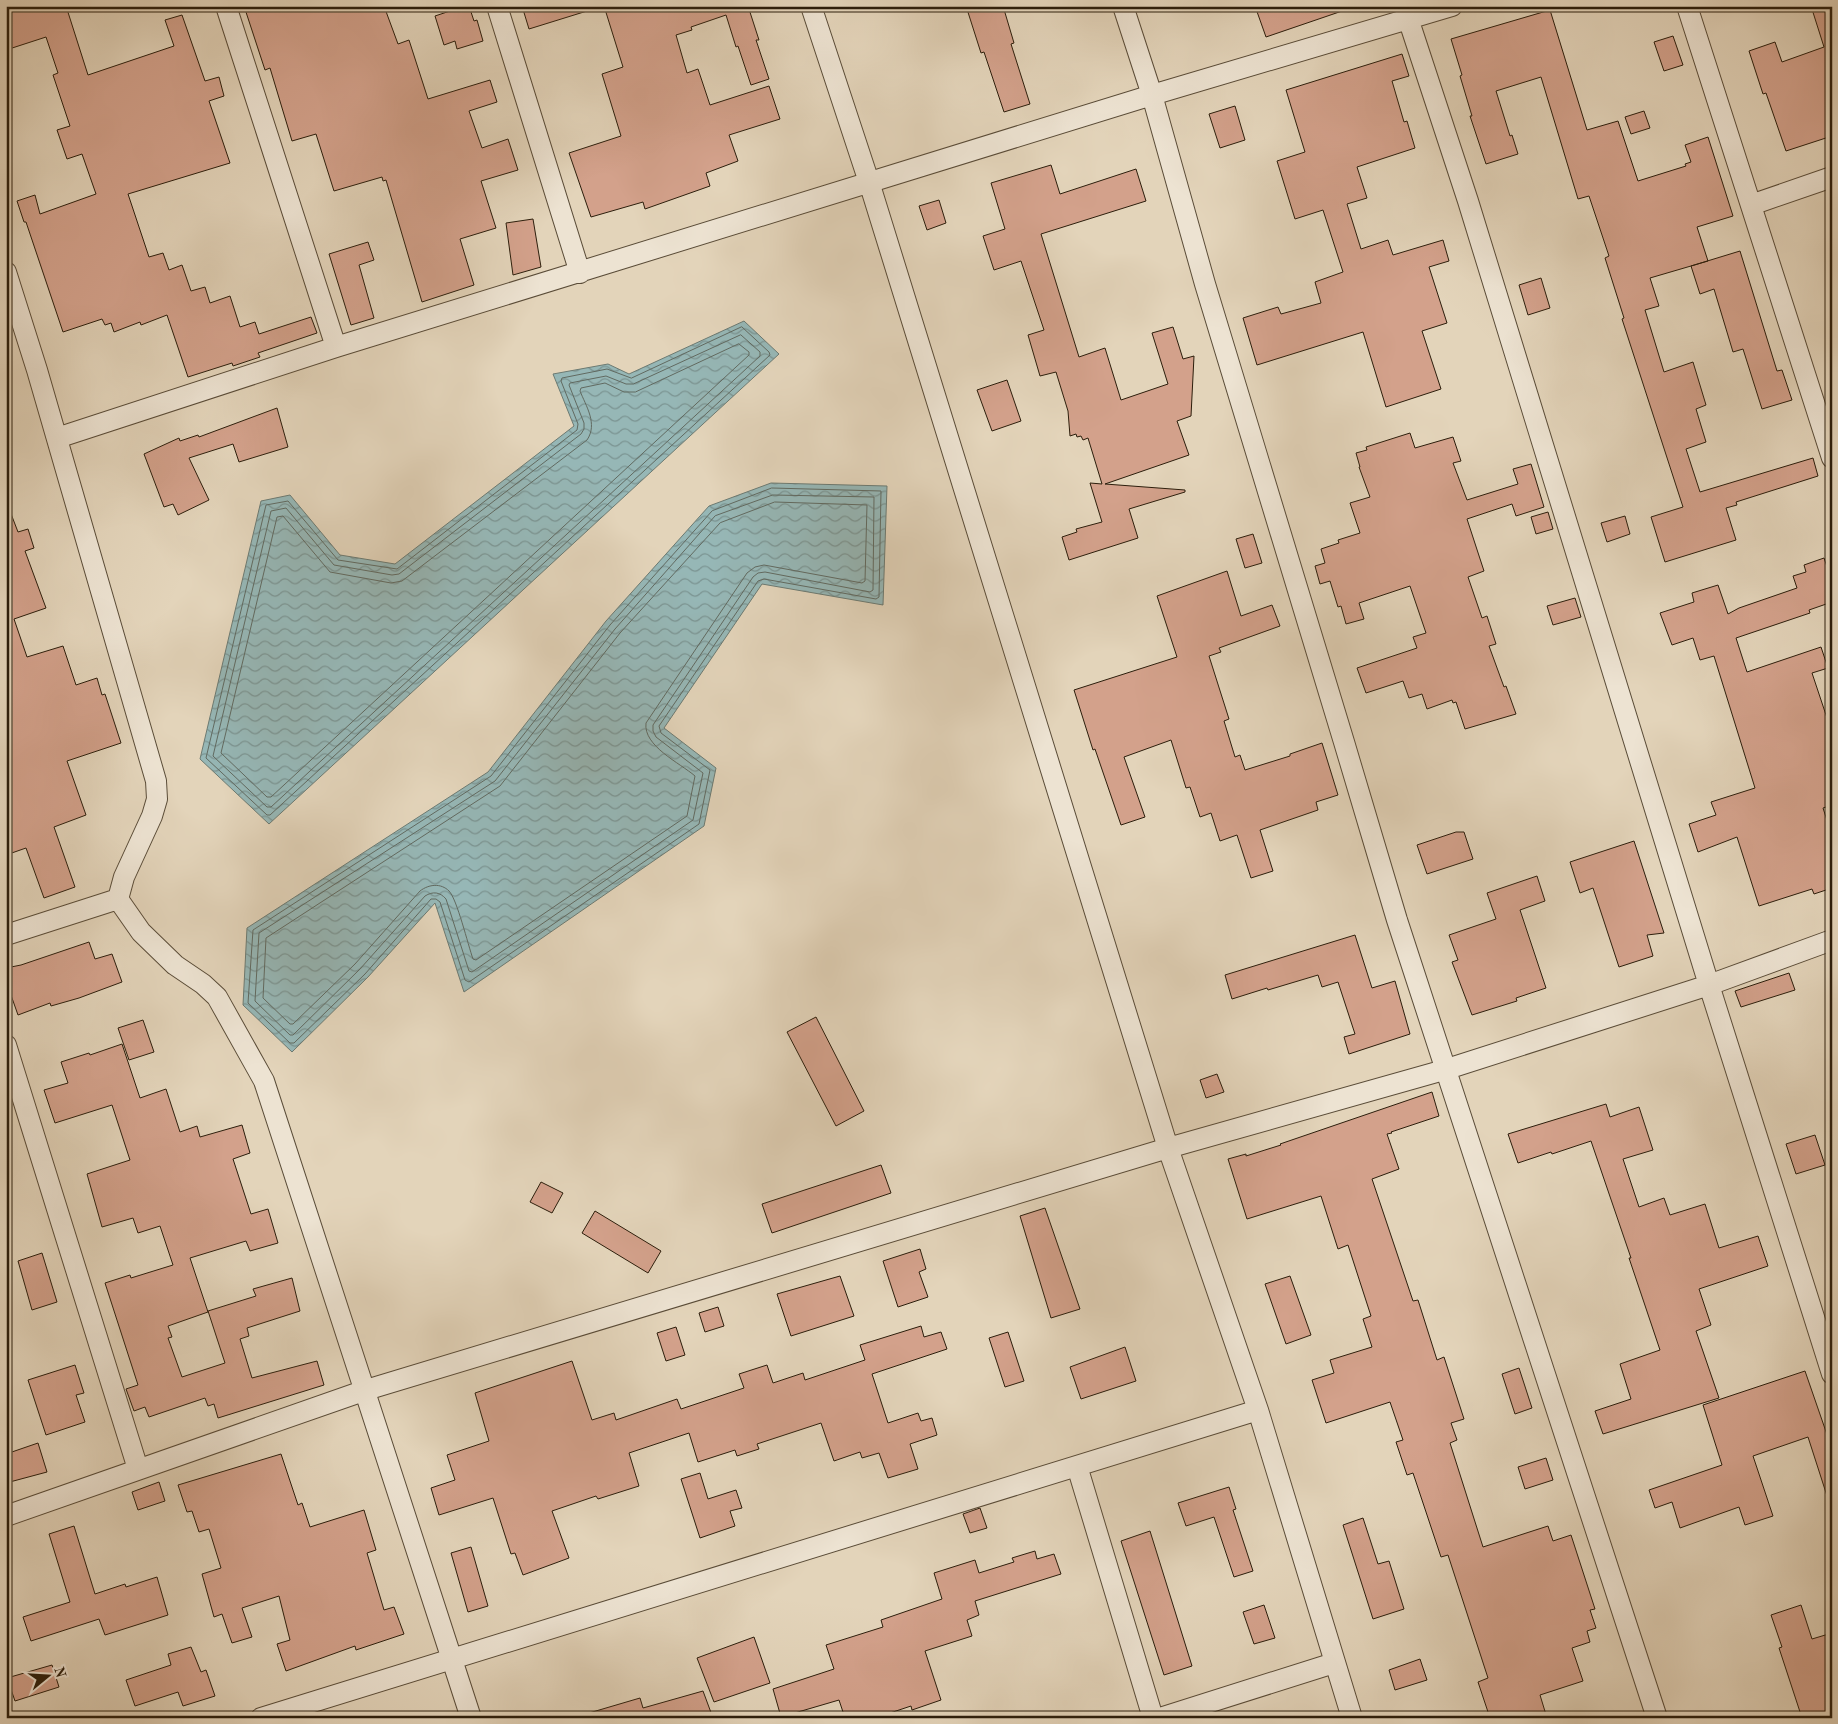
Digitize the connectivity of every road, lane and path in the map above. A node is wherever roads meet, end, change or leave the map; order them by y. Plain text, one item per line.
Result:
1 (226, 6) edge
2 (497, 6) edge
3 (811, 6) edge
4 (1122, 6) edge
5 (1452, 6) edge
6 (1687, 6) edge
7 (1407, 13) edge
8 (1152, 95) junction
9 (1832, 177) edge
10 (869, 182) junction
11 (1751, 205) junction
12 (6, 272) edge
13 (580, 273) junction
14 (336, 347) junction
15 (57, 438) junction
16 (1832, 458) edge
17 (118, 899) junction
18 (6, 935) edge
19 (1832, 940) edge
20 (1709, 985) junction
21 (6, 1045) edge
22 (1444, 1070) junction
23 (1168, 1148) junction
24 (1832, 1374) edge
25 (366, 1390) junction
26 (1258, 1410) junction
27 (1077, 1466) junction
28 (138, 1469) junction
29 (6, 1516) edge
30 (452, 1658) junction
31 (1334, 1663) junction
32 (261, 1718) edge
33 (471, 1718) edge
34 (1153, 1718) edge
35 (1160, 1718) edge
36 (1352, 1718) edge
37 (1656, 1718) edge

1 - 14 street
2 - 13 street
3 - 10 street
4 - 8 street
5 - 7 street
6 - 11 street
7 - 8 street
7 - 20 street
8 - 10 street
8 - 22 street
9 - 11 street
10 - 13 street
10 - 23 street
11 - 16 street
12 - 15 street
13 - 14 street
14 - 15 street
15 - 17 street
17 - 18 street
17 - 25 street
19 - 20 street
20 - 22 street
20 - 24 street
21 - 28 street
22 - 23 street
22 - 37 street
23 - 25 street
23 - 26 street
25 - 28 street
25 - 30 street
26 - 27 street
26 - 31 street
27 - 30 street
27 - 34 street
28 - 29 street
30 - 32 street
30 - 33 street
31 - 35 street
31 - 36 street

